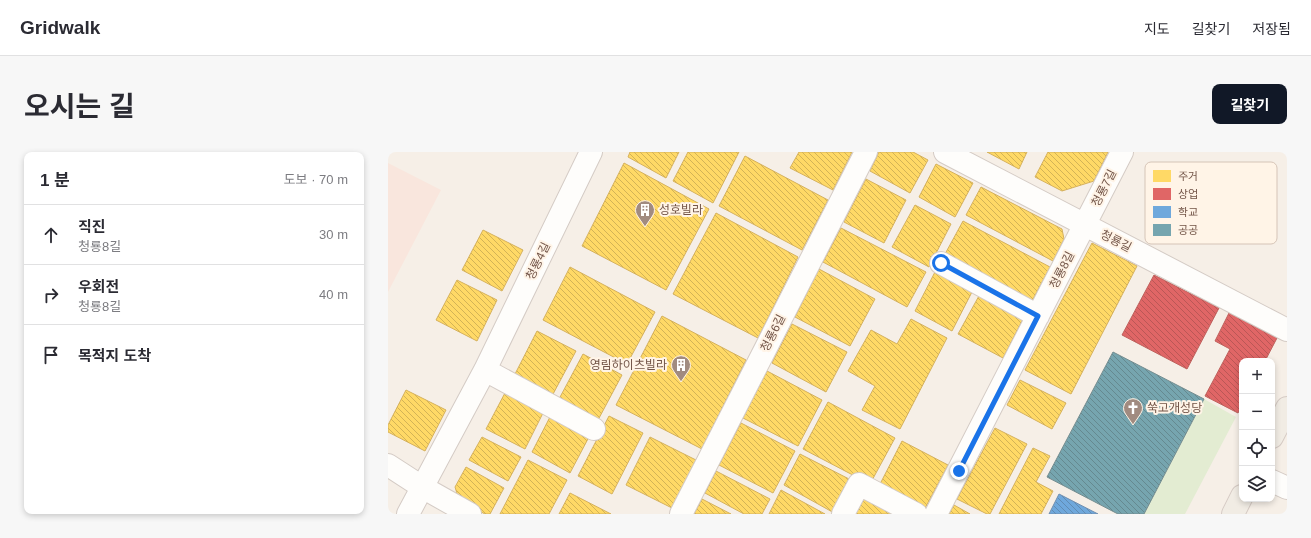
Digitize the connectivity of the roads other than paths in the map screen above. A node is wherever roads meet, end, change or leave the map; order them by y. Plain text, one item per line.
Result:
1 (591, 152) edge
2 (866, 152) edge
3 (945, 152) edge
4 (1122, 152) edge
5 (1085, 225) junction
6 (941, 263) dead end
7 (1038, 316) junction
8 (1287, 330) edge
9 (485, 370) junction
10 (1287, 408) edge
11 (594, 429) dead end
12 (1275, 432) edge
13 (388, 465) edge
14 (1275, 482) edge
15 (422, 487) junction
16 (1287, 488) edge
17 (1239, 502) edge
18 (408, 514) edge
19 (470, 514) edge
20 (681, 514) edge
21 (843, 514) edge
22 (916, 514) edge
23 (936, 514) edge
24 (1233, 514) edge

1 - 9 street, 청룡4길
2 - 20 street, 청룡6길
3 - 5 street, 청룡길
4 - 5 street, 청룡7길
5 - 7 street, 청룡8길
5 - 8 street, 청룡길
6 - 7 street
7 - 23 street, 청룡8길
9 - 11 street
9 - 15 street, 청룡4길
10 - 12 main road
13 - 15 street
14 - 16 street
15 - 18 street, 청룡4길
15 - 19 street
17 - 24 main road
21 - 22 street

